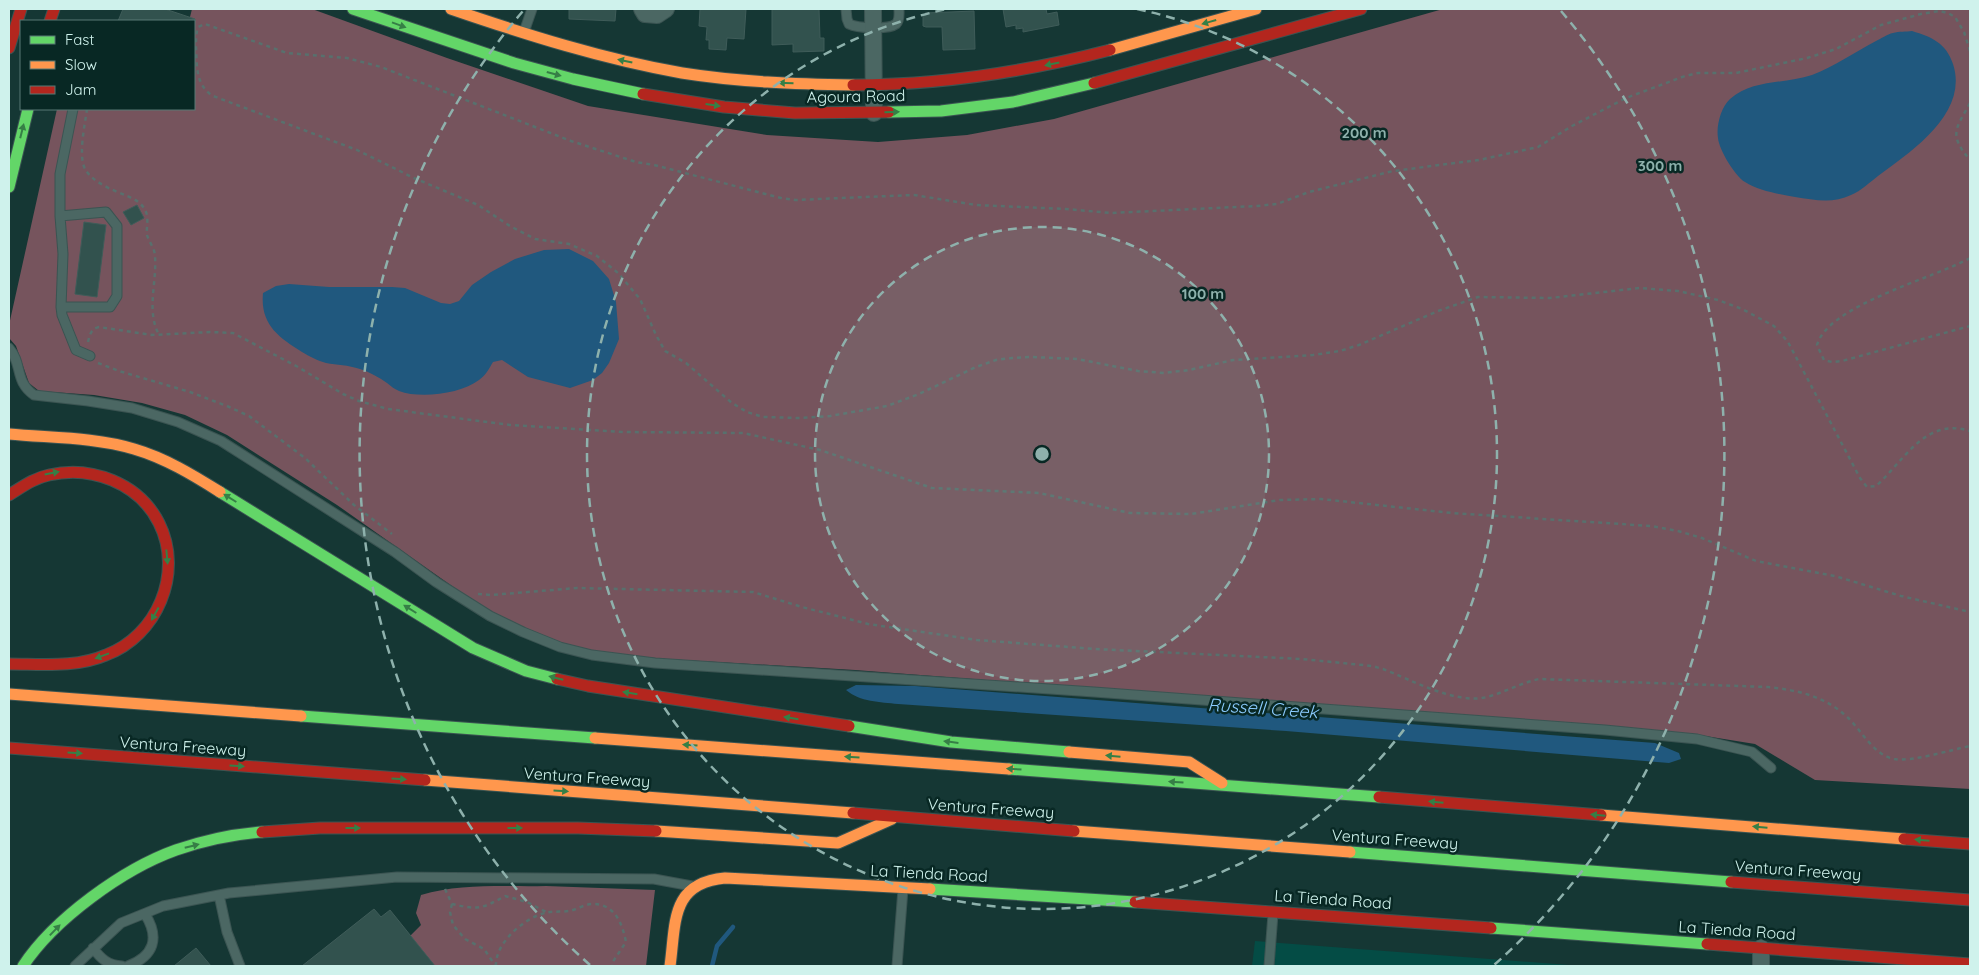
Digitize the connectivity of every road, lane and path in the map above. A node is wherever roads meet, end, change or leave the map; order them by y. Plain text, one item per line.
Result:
1 (21, 9) edge
2 (353, 9) edge
3 (451, 9) edge
4 (532, 9) edge
5 (642, 9) edge
6 (666, 9) edge
7 (846, 9) edge
8 (873, 9) edge
9 (899, 9) edge
10 (1256, 9) edge
11 (1361, 9) edge
12 (874, 28) junction
13 (521, 42) junction
14 (9, 47) edge
15 (1970, 51) edge
16 (514, 63) junction
17 (195, 72) edge
18 (874, 85) junction
19 (1970, 103) edge
20 (28, 110) edge
21 (73, 110) edge
22 (874, 113) junction
23 (1970, 160) edge
24 (9, 187) edge
25 (60, 216) junction
26 (1970, 258) edge
27 (61, 307) junction
28 (1970, 326) edge
29 (9, 348) edge
30 (90, 356) junction
31 (1970, 431) edge
32 (9, 434) edge
33 (9, 494) edge
34 (394, 536) dead end
35 (473, 593) dead end
36 (1970, 612) edge
37 (9, 664) edge
38 (9, 694) edge
39 (1970, 746) edge
40 (9, 748) edge
41 (44, 751) junction
42 (9, 754) edge
43 (1771, 768) dead end
44 (1225, 785) junction
45 (896, 817) junction
46 (1970, 844) edge
47 (444, 878) junction
48 (694, 886) junction
49 (904, 887) junction
50 (219, 895) junction
51 (1970, 900) edge
52 (452, 904) junction
53 (1273, 911) junction
54 (546, 912) junction
55 (145, 914) junction
56 (93, 948) junction
57 (1761, 948) junction
58 (1847, 961) edge
59 (1970, 964) edge
60 (23, 966) edge
61 (75, 966) edge
62 (122, 966) edge
63 (128, 966) edge
64 (240, 966) edge
65 (496, 966) edge
66 (612, 966) edge
67 (670, 966) edge
68 (897, 966) edge
69 (1269, 966) edge
70 (1761, 966) edge

1 - 14 main road
2 -> 16 main road, Agoura Road
3 - 13 main road, Agoura Road
4 - 13 lane
5 - 6 street
7 - 12 lane
8 - 12 street
9 - 12 lane
10 -> 18 main road, Agoura Road
22 -> 11 main road, Agoura Road
12 - 18 street
13 - 16 main road
18 -> 13 main road, Agoura Road
15 - 17 path
16 -> 22 main road, Agoura Road
17 - 31 path
18 - 22 street
19 - 23 path
24 -> 20 main road
21 - 25 lane
25 - 27 lane
25 - 27 lane
26 - 28 path
27 - 30 lane
29 - 43 lane
30 - 34 path
30 - 36 path
44 -> 32 main road
33 -> 37 main road
35 - 39 path
44 -> 38 main road
40 - 41 main road, Ventura Freeway
41 - 42 main road
41 -> 45 main road, Ventura Freeway
46 -> 44 main road
45 - 51 main road, Ventura Freeway
60 -> 45 main road
47 - 48 lane
47 - 50 lane
47 - 52 path
48 - 49 main road, La Tienda Road
48 - 67 main road
49 - 53 main road, La Tienda Road
49 - 68 lane
50 - 55 lane
50 - 64 lane
52 - 54 path
52 - 65 path
53 - 57 main road, La Tienda Road
53 - 69 lane
54 - 65 path
54 - 66 path
55 - 56 lane
55 - 63 lane
56 - 61 lane
56 - 62 lane
57 - 58 main road, La Tienda Road
57 - 70 street
58 - 59 main road, La Tienda Road

